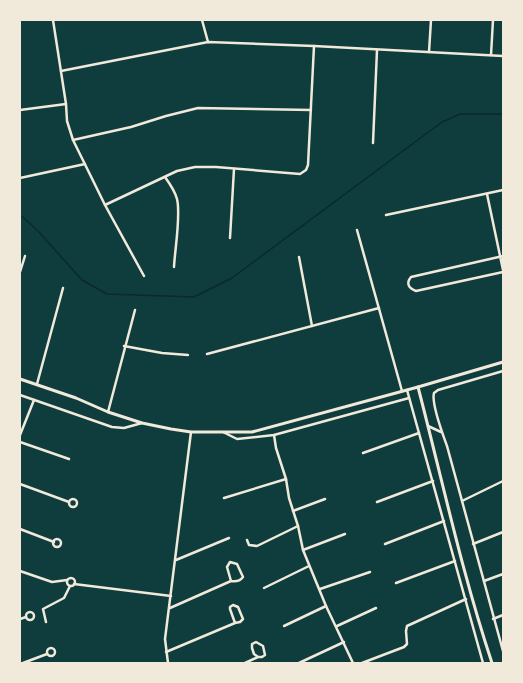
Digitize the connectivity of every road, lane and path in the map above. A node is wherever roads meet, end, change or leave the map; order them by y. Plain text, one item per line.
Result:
1 (53, 20) edge
2 (202, 20) edge
3 (431, 20) edge
4 (493, 20) edge
5 (208, 42) junction
6 (314, 46) junction
7 (377, 50) junction
8 (429, 52) junction
9 (491, 55) junction
10 (503, 56) edge
11 (61, 71) junction
12 (66, 104) junction
13 (20, 110) edge
14 (311, 110) junction
15 (73, 140) junction
16 (373, 143) dead end
17 (85, 164) junction
18 (234, 169) junction
19 (166, 177) junction
20 (20, 178) edge
21 (503, 190) edge
22 (487, 194) junction
23 (105, 205) junction
24 (386, 216) dead end
25 (357, 230) dead end
26 (230, 238) dead end
27 (25, 256) dead end
28 (502, 256) edge
29 (299, 257) dead end
30 (174, 267) dead end
31 (503, 271) edge
32 (20, 272) edge
33 (144, 276) dead end
34 (63, 288) dead end
35 (379, 308) junction
36 (135, 310) dead end
37 (312, 326) junction
38 (124, 346) junction
39 (207, 354) dead end
40 (188, 355) dead end
41 (503, 362) edge
42 (503, 370) edge
43 (20, 379) edge
44 (37, 384) junction
45 (418, 387) junction
46 (407, 390) junction
47 (402, 391) junction
48 (20, 395) edge
49 (409, 398) junction
50 (34, 400) junction
51 (108, 412) junction
52 (20, 421) edge
53 (25, 423) junction
54 (142, 423) junction
55 (428, 426) junction
56 (191, 432) junction
57 (222, 432) junction
58 (442, 432) junction
59 (419, 433) junction
60 (20, 435) edge
61 (274, 435) junction
62 (20, 442) edge
63 (363, 453) dead end
64 (69, 458) dead end
65 (286, 479) junction
66 (433, 481) junction
67 (503, 481) edge
68 (20, 484) edge
69 (224, 498) dead end
70 (325, 499) dead end
71 (462, 501) junction
72 (69, 502) dead end
73 (377, 502) dead end
74 (293, 511) junction
75 (444, 521) junction
76 (298, 526) junction
77 (20, 529) edge
78 (503, 532) edge
79 (346, 534) dead end
80 (229, 538) dead end
81 (247, 540) dead end
82 (54, 542) dead end
83 (384, 544) dead end
84 (473, 544) junction
85 (303, 550) junction
86 (175, 561) junction
87 (456, 561) junction
88 (309, 566) junction
89 (20, 571) edge
90 (370, 572) dead end
91 (503, 574) edge
92 (67, 580) junction
93 (231, 581) junction
94 (484, 582) junction
95 (396, 583) dead end
96 (74, 584) junction
97 (70, 586) junction
98 (264, 588) dead end
99 (320, 589) junction
100 (171, 596) junction
101 (466, 599) junction
102 (326, 606) junction
103 (170, 608) junction
104 (376, 608) dead end
105 (503, 615) edge
106 (26, 617) dead end
107 (20, 620) edge
108 (493, 620) junction
109 (46, 622) dead end
110 (235, 623) junction
111 (284, 626) dead end
112 (336, 626) junction
113 (344, 642) junction
114 (503, 651) edge
115 (166, 652) junction
116 (47, 654) dead end
117 (258, 657) junction
118 (23, 663) edge
119 (168, 663) edge
120 (245, 663) edge
121 (299, 663) edge
122 (353, 663) edge
123 (362, 663) edge
124 (483, 663) edge
125 (492, 663) edge

1 - 11 street
2 - 5 street
3 - 8 street
4 - 9 street
5 - 6 street
5 - 11 street
6 - 7 street
6 - 14 street
7 - 8 street
7 - 16 street
8 - 9 street
9 - 10 street
11 - 12 street
12 - 13 street
12 - 15 street
14 - 15 street
14 - 18 street
15 - 17 street
17 - 20 street
17 - 23 street
18 - 19 street
18 - 26 street
19 - 23 street
19 - 30 street
21 - 22 street
22 - 24 street
22 - 28 street
23 - 33 street
25 - 35 street
27 - 32 street
28 - 31 street
28 - 31 street
29 - 37 street
34 - 44 street
35 - 37 street
35 - 47 street
36 - 38 street
37 - 39 street
38 - 40 street
38 - 51 street
41 - 45 main road
42 - 58 street
43 - 44 main road
44 - 51 main road
45 - 46 main road
45 - 55 main road
46 - 47 main road
46 - 49 street
47 - 57 main road
48 - 50 street
49 - 59 street
49 - 61 street
50 - 53 street
50 - 54 street
51 - 54 main road
52 - 53 street
53 - 60 street
54 - 56 main road
55 - 58 street
55 - 125 main road
56 - 57 main road
56 - 86 street
57 - 61 street
58 - 71 street
59 - 63 street
59 - 66 street
61 - 65 street
62 - 64 street
65 - 69 street
65 - 74 street
66 - 73 street
66 - 75 street
67 - 71 street
68 - 72 street
70 - 74 street
71 - 84 street
74 - 76 street
75 - 83 street
75 - 87 street
76 - 81 street
76 - 85 street
77 - 82 street
78 - 84 street
79 - 85 street
80 - 86 street
84 - 94 street
85 - 88 street
86 - 100 street
87 - 95 street
87 - 101 street
88 - 98 street
88 - 99 street
89 - 92 street
90 - 99 street
91 - 94 street
92 - 96 street
92 - 97 street
93 - 93 street
93 - 103 street
94 - 108 street
96 - 97 street
96 - 100 street
97 - 109 street
99 - 102 street
100 - 103 street
101 - 123 street
101 - 124 street
102 - 111 street
102 - 112 street
103 - 115 street
104 - 112 street
105 - 108 street
106 - 107 street
108 - 114 street
110 - 110 street
110 - 115 street
112 - 113 street
113 - 121 street
113 - 122 street
115 - 119 street
116 - 118 street
117 - 117 street
117 - 120 street

